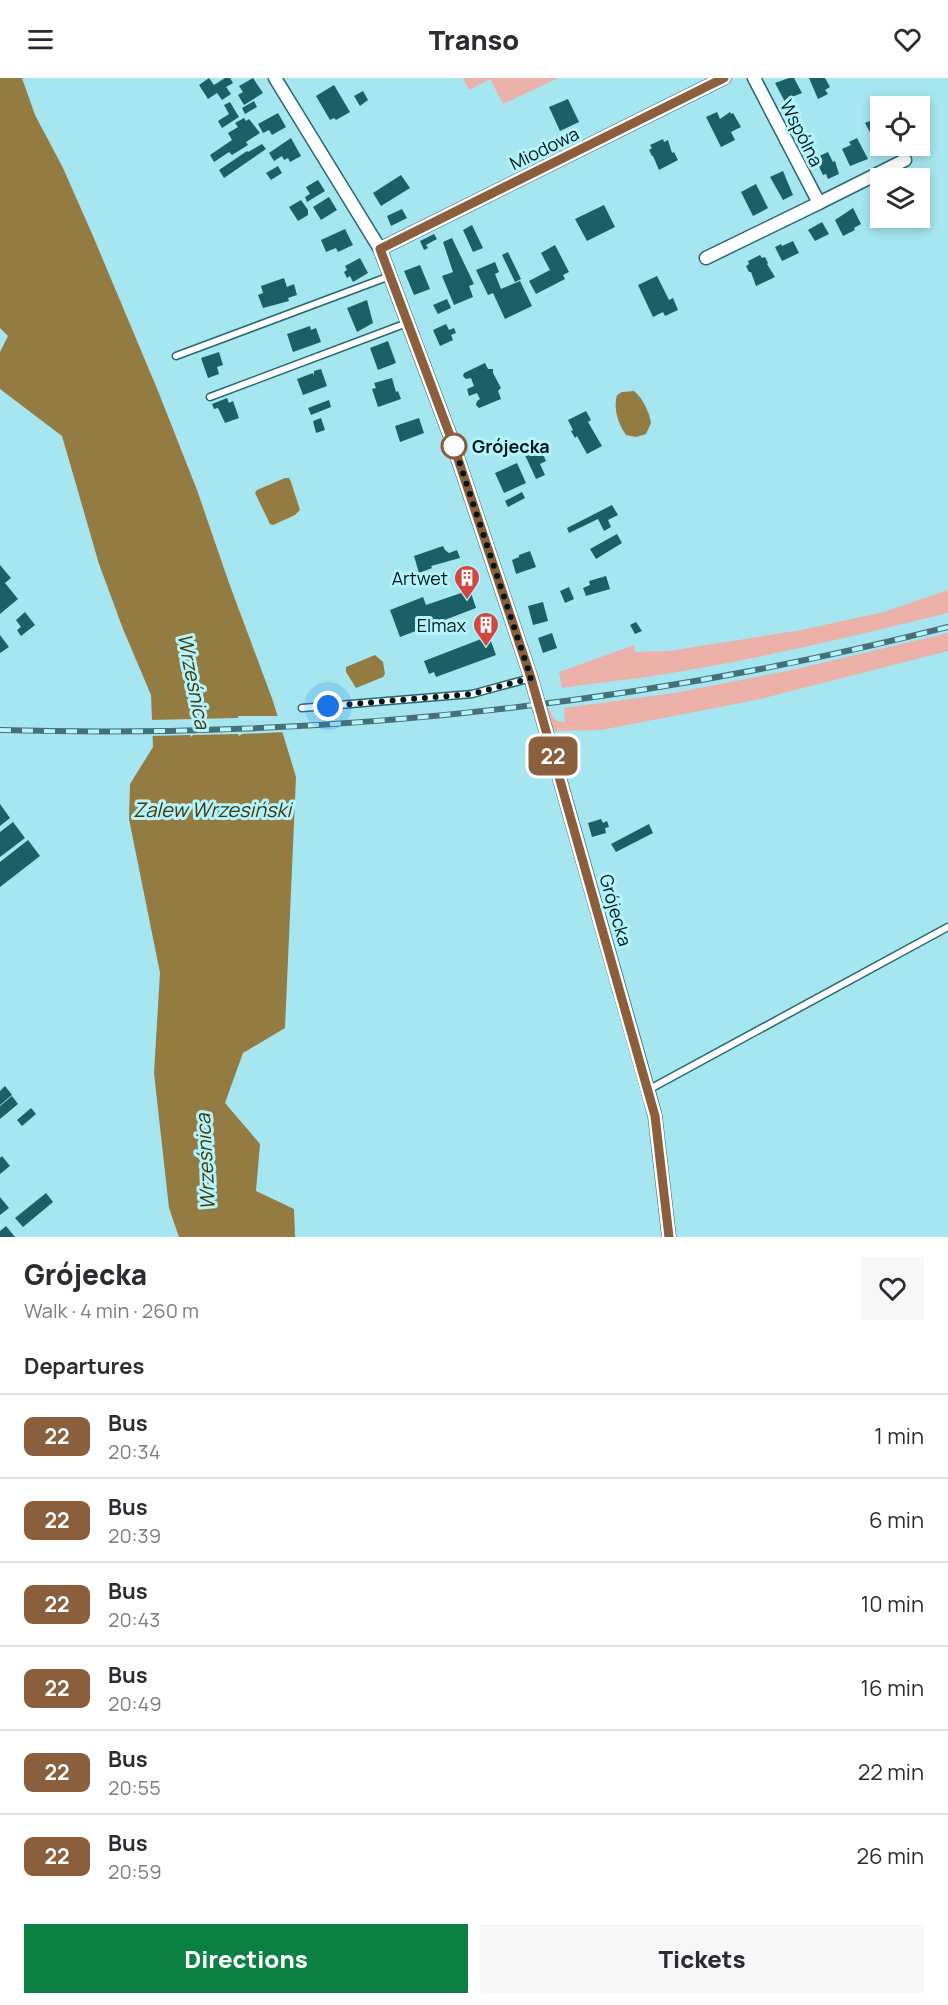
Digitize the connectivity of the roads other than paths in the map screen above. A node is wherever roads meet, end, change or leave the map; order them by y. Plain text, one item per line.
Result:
1 (274, 78) edge
2 (724, 78) edge
3 (754, 78) edge
4 (905, 160) dead end
5 (819, 203) junction
6 (380, 249) junction
7 (706, 258) dead end
8 (390, 276) junction
9 (407, 323) junction
10 (176, 356) dead end
11 (210, 397) dead end
12 (531, 678) junction
13 (302, 708) dead end
14 (948, 927) edge
15 (648, 1090) junction
16 (669, 1237) edge

1 - 6 street, Grójecka
2 - 6 street, Miodowa
3 - 5 street, Wspólna
4 - 5 street
5 - 7 street
6 - 8 street, Grójecka
8 - 9 street, Grójecka
8 - 10 lane
9 - 11 lane
9 - 12 street, Grójecka
12 - 13 lane
12 - 15 street, Grójecka
14 - 15 lane
15 - 16 street, Grójecka

